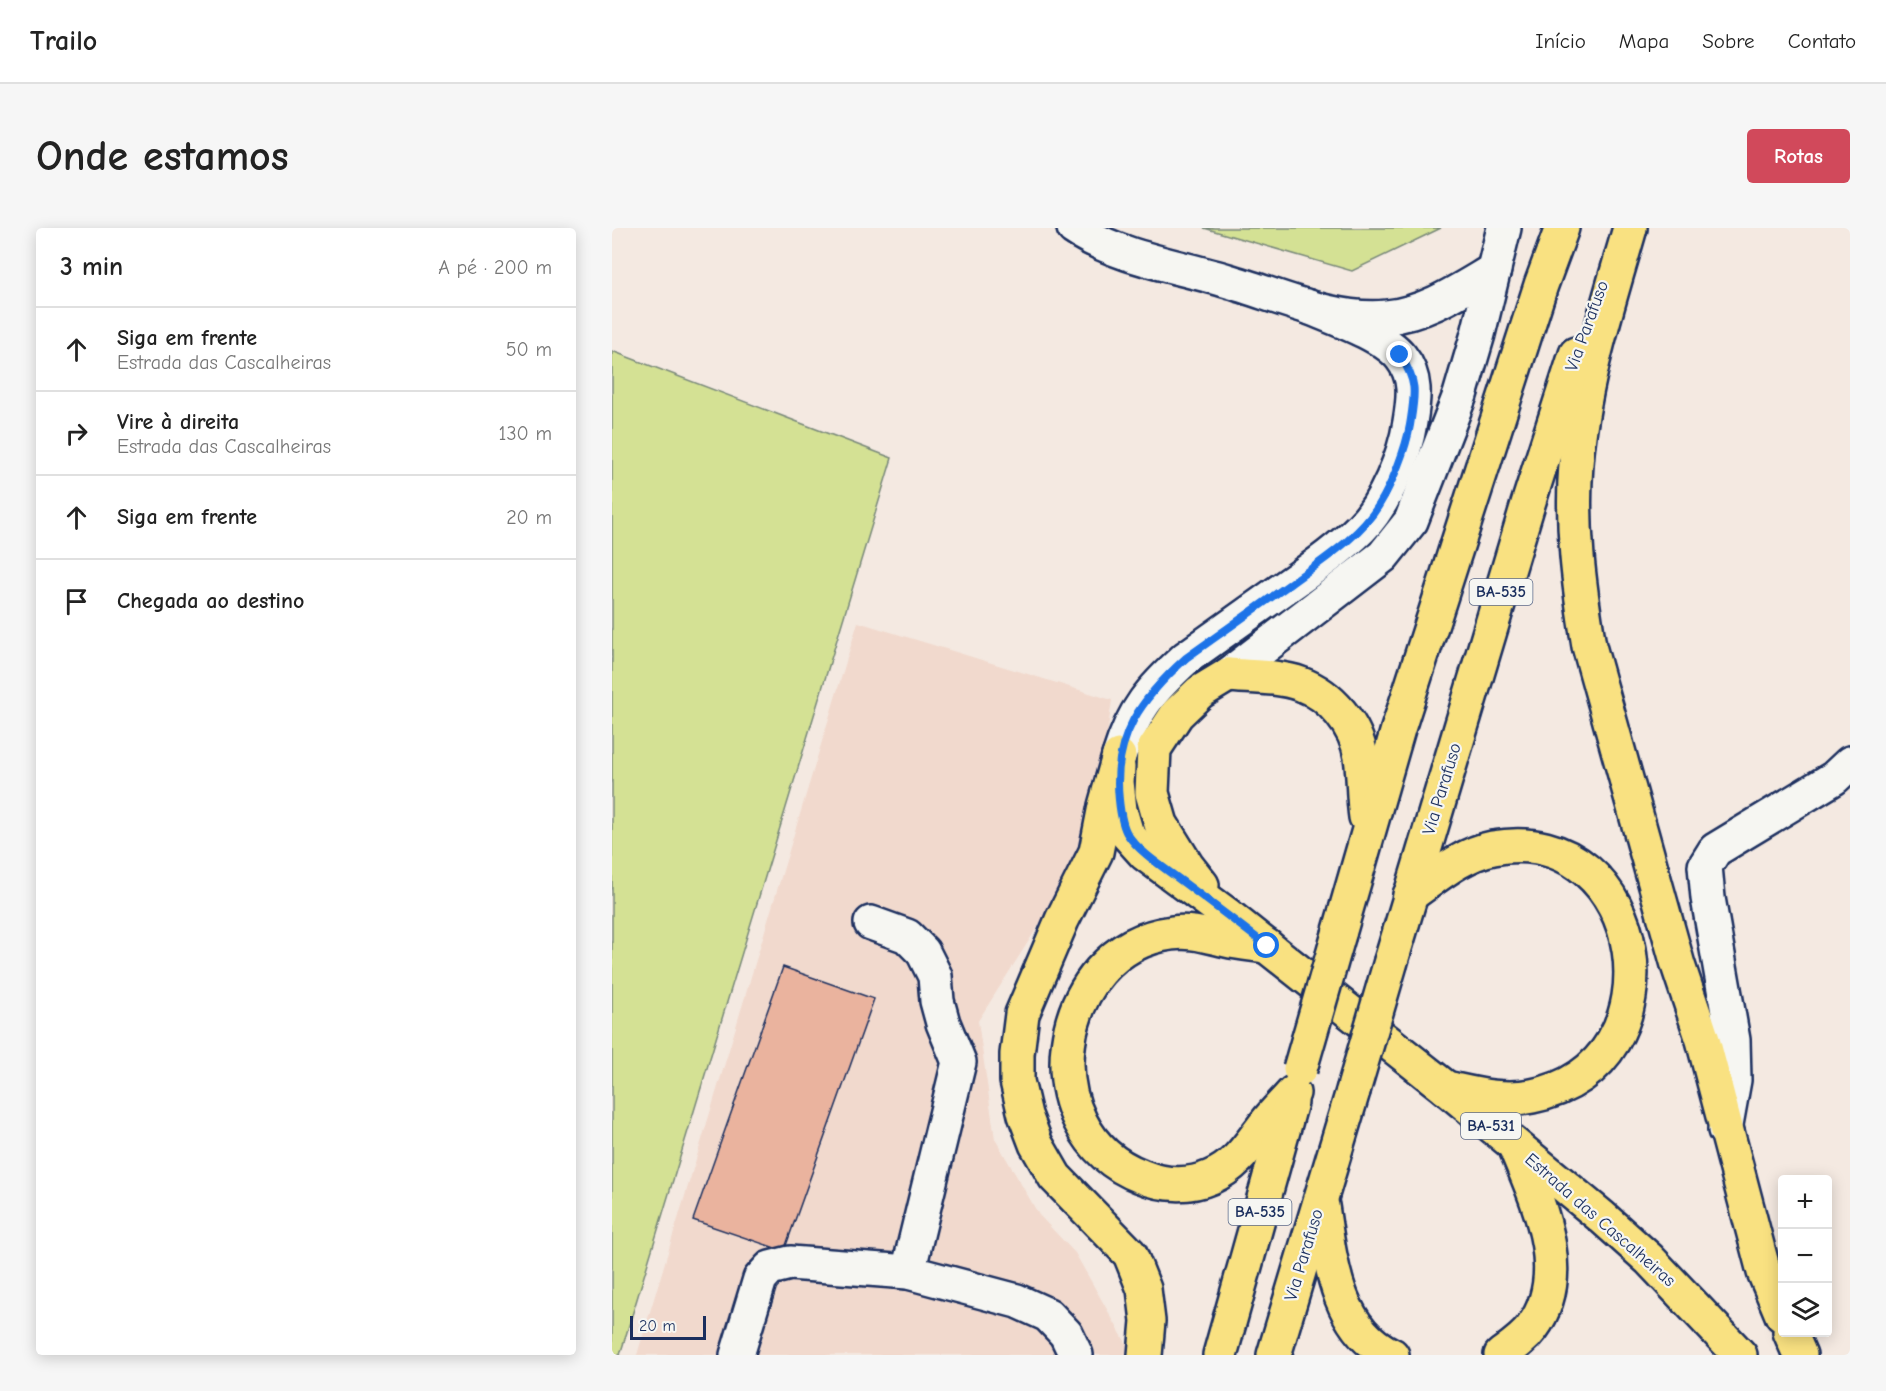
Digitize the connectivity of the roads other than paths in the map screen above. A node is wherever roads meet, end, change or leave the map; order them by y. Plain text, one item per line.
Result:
1 (1074, 228) edge
2 (1504, 228) edge
3 (1562, 228) edge
4 (1623, 228) edge
5 (1630, 228) edge
6 (1120, 240) edge
7 (1494, 270) junction
8 (1306, 306) junction
9 (1228, 675) junction
10 (1119, 756) junction
11 (1850, 763) edge
12 (1368, 831) junction
13 (1410, 894) junction
14 (1226, 914) junction
15 (871, 923) dead end
16 (1267, 946) junction
17 (1297, 1081) junction
18 (1446, 1088) junction
19 (1725, 1130) junction
20 (1515, 1146) junction
21 (1321, 1199) junction
22 (908, 1272) junction
23 (1778, 1305) edge
24 (1792, 1337) edge
25 (737, 1355) edge
26 (1076, 1355) edge
27 (1144, 1355) edge
28 (1220, 1355) edge
29 (1274, 1355) edge
30 (1392, 1355) edge
31 (1501, 1355) edge
32 (1740, 1355) edge
33 (1800, 1355) edge

1 - 6 street
2 - 7 street
3 - 12 main road, BA-535
4 - 13 main road, Via Parafuso / BA-535
5 - 19 main road
6 - 8 street
7 - 8 street
7 - 9 street
8 - 10 street, Estrada das Cascalheiras
9 - 12 main road
9 - 14 main road, Estrada das Cascalheiras / BA-531
10 - 14 main road, Estrada das Cascalheiras / BA-531
10 - 27 main road
11 - 19 street
12 - 17 main road, BA-535, bridge
13 - 18 main road
13 - 21 main road, Via Parafuso / BA-535, bridge
14 - 16 main road, Estrada das Cascalheiras / BA-531
15 - 22 street
16 - 17 main road
16 - 18 main road, Estrada das Cascalheiras / BA-531
17 - 28 main road, BA-535
18 - 20 main road, Estrada das Cascalheiras / BA-531
19 - 23 main road
20 - 31 main road
20 - 32 main road, Estrada das Cascalheiras / BA-531
21 - 29 main road, Via Parafuso / BA-535
21 - 30 main road
22 - 25 street
22 - 26 street
24 - 33 main road

